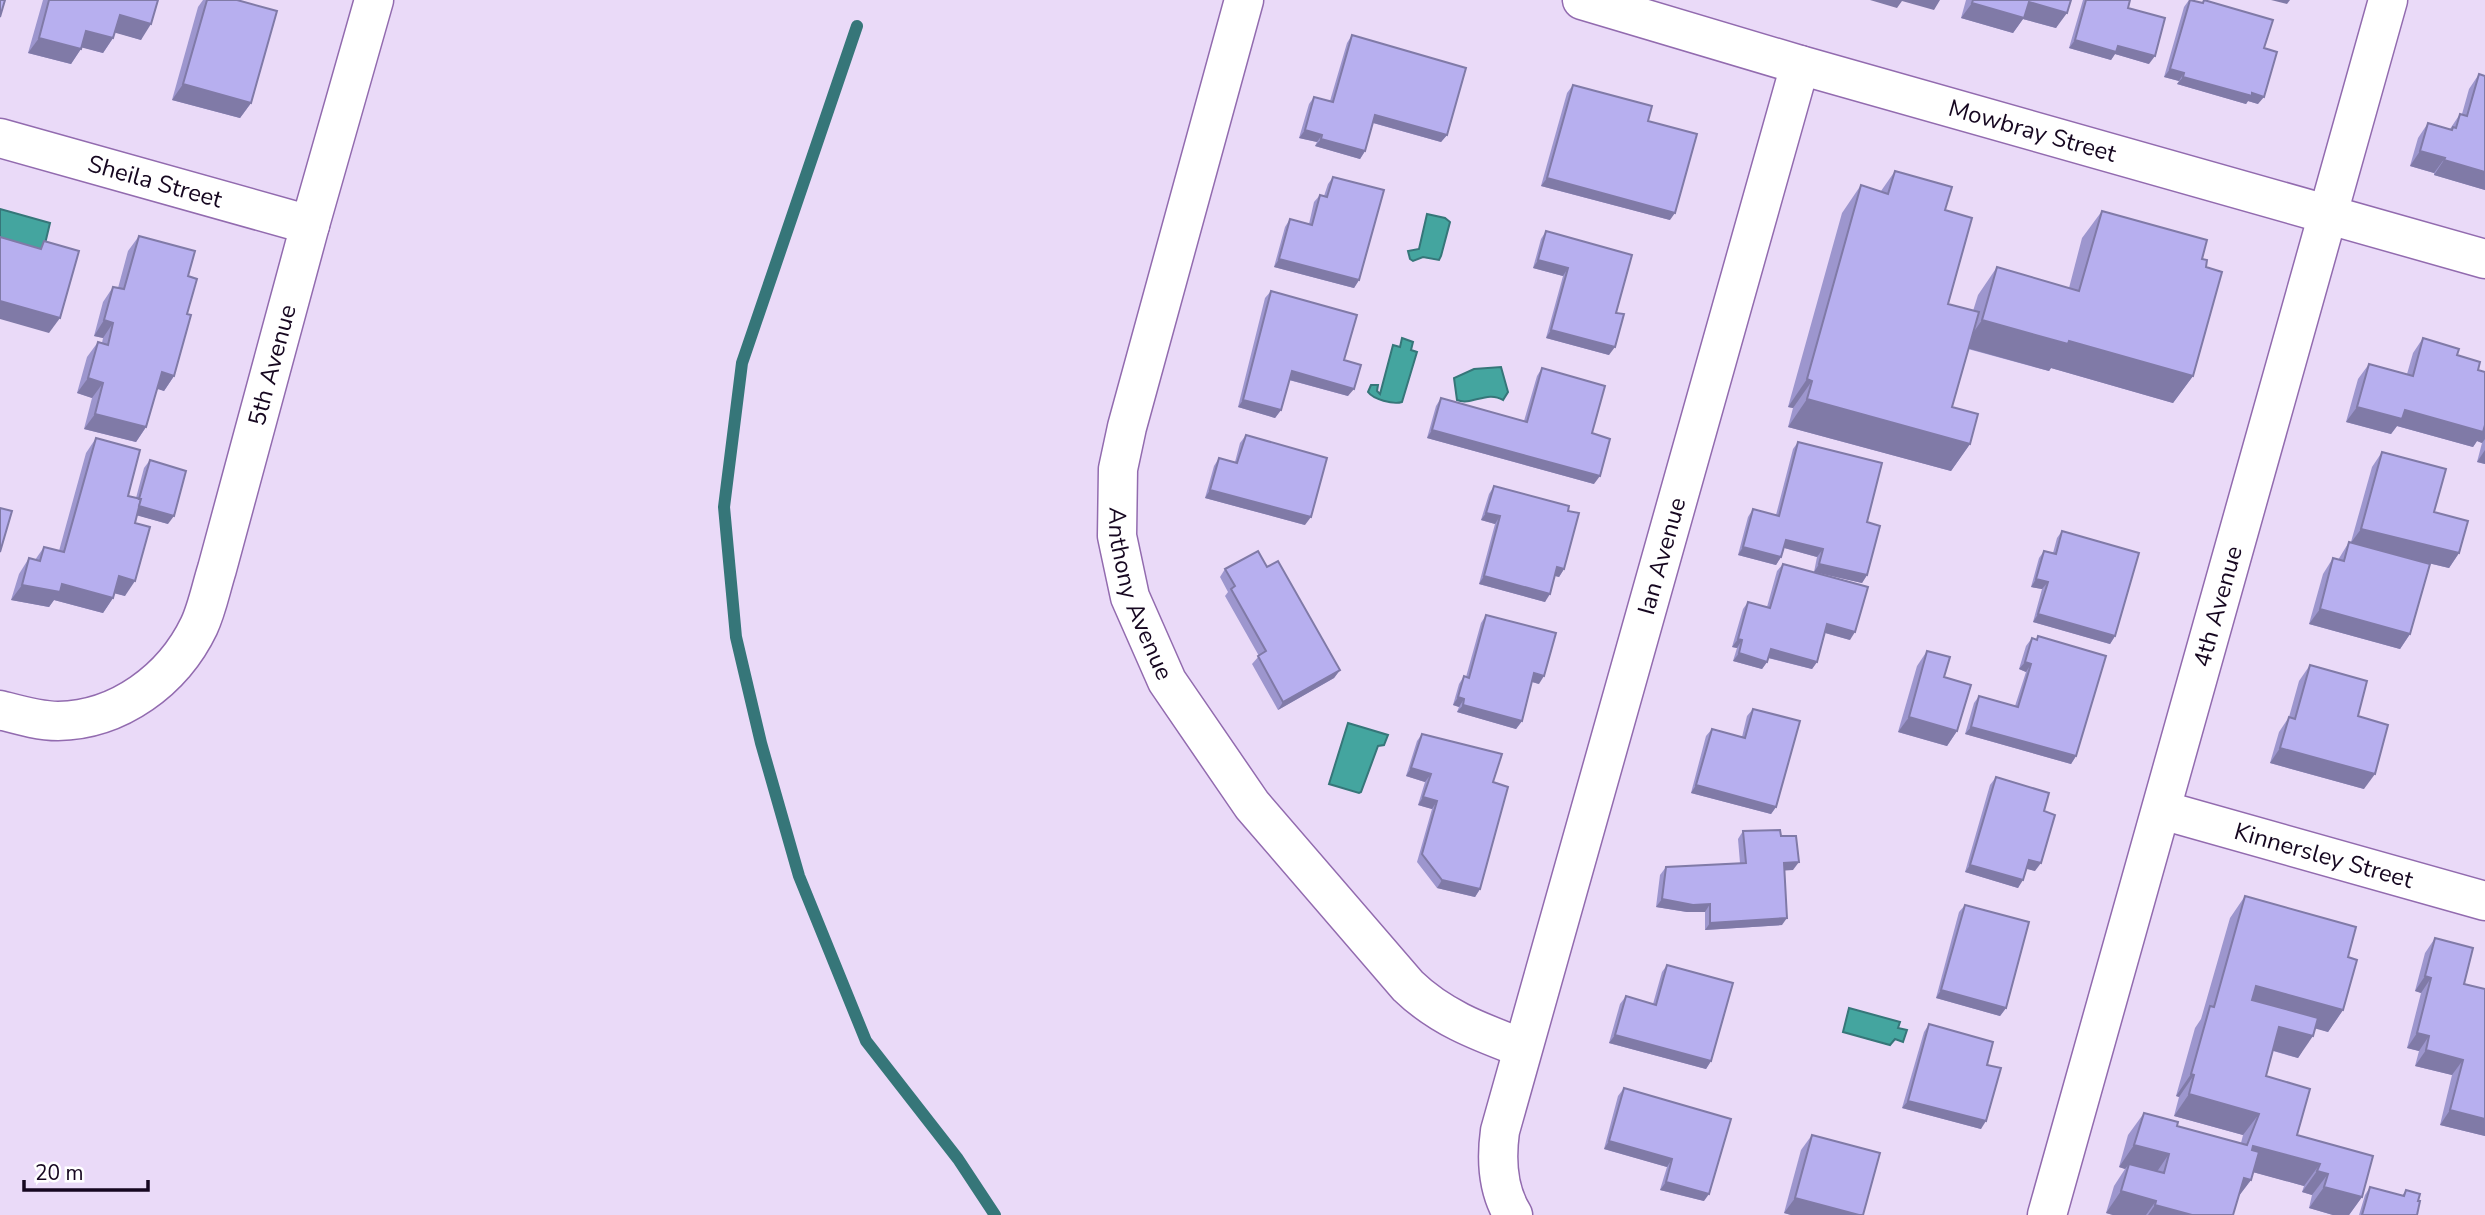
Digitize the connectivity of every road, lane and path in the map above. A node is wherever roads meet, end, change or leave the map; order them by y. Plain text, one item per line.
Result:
1 (374, 0) edge
2 (1244, 0) edge
3 (1582, 0) edge
4 (2388, 0) edge
5 (1800, 65) junction
6 (0, 138) edge
7 (2328, 215) junction
8 (310, 225) junction
9 (2485, 259) edge
10 (0, 710) edge
11 (2162, 810) junction
12 (2485, 901) edge
13 (1522, 1048) junction
14 (1513, 1215) edge
15 (2047, 1215) edge

1 - 8 street, 5th Avenue
2 - 13 street, Anthony Avenue
3 - 5 street, Mowbray Street
4 - 7 street, 4th Avenue
5 - 7 street, Mowbray Street
5 - 13 street, Ian Avenue
6 - 8 street, Sheila Street
7 - 9 street, Mowbray Street
7 - 11 street, 4th Avenue
8 - 10 street, 5th Avenue
11 - 12 street, Kinnersley Street
11 - 15 street, 4th Avenue
13 - 14 street, Ian Avenue

